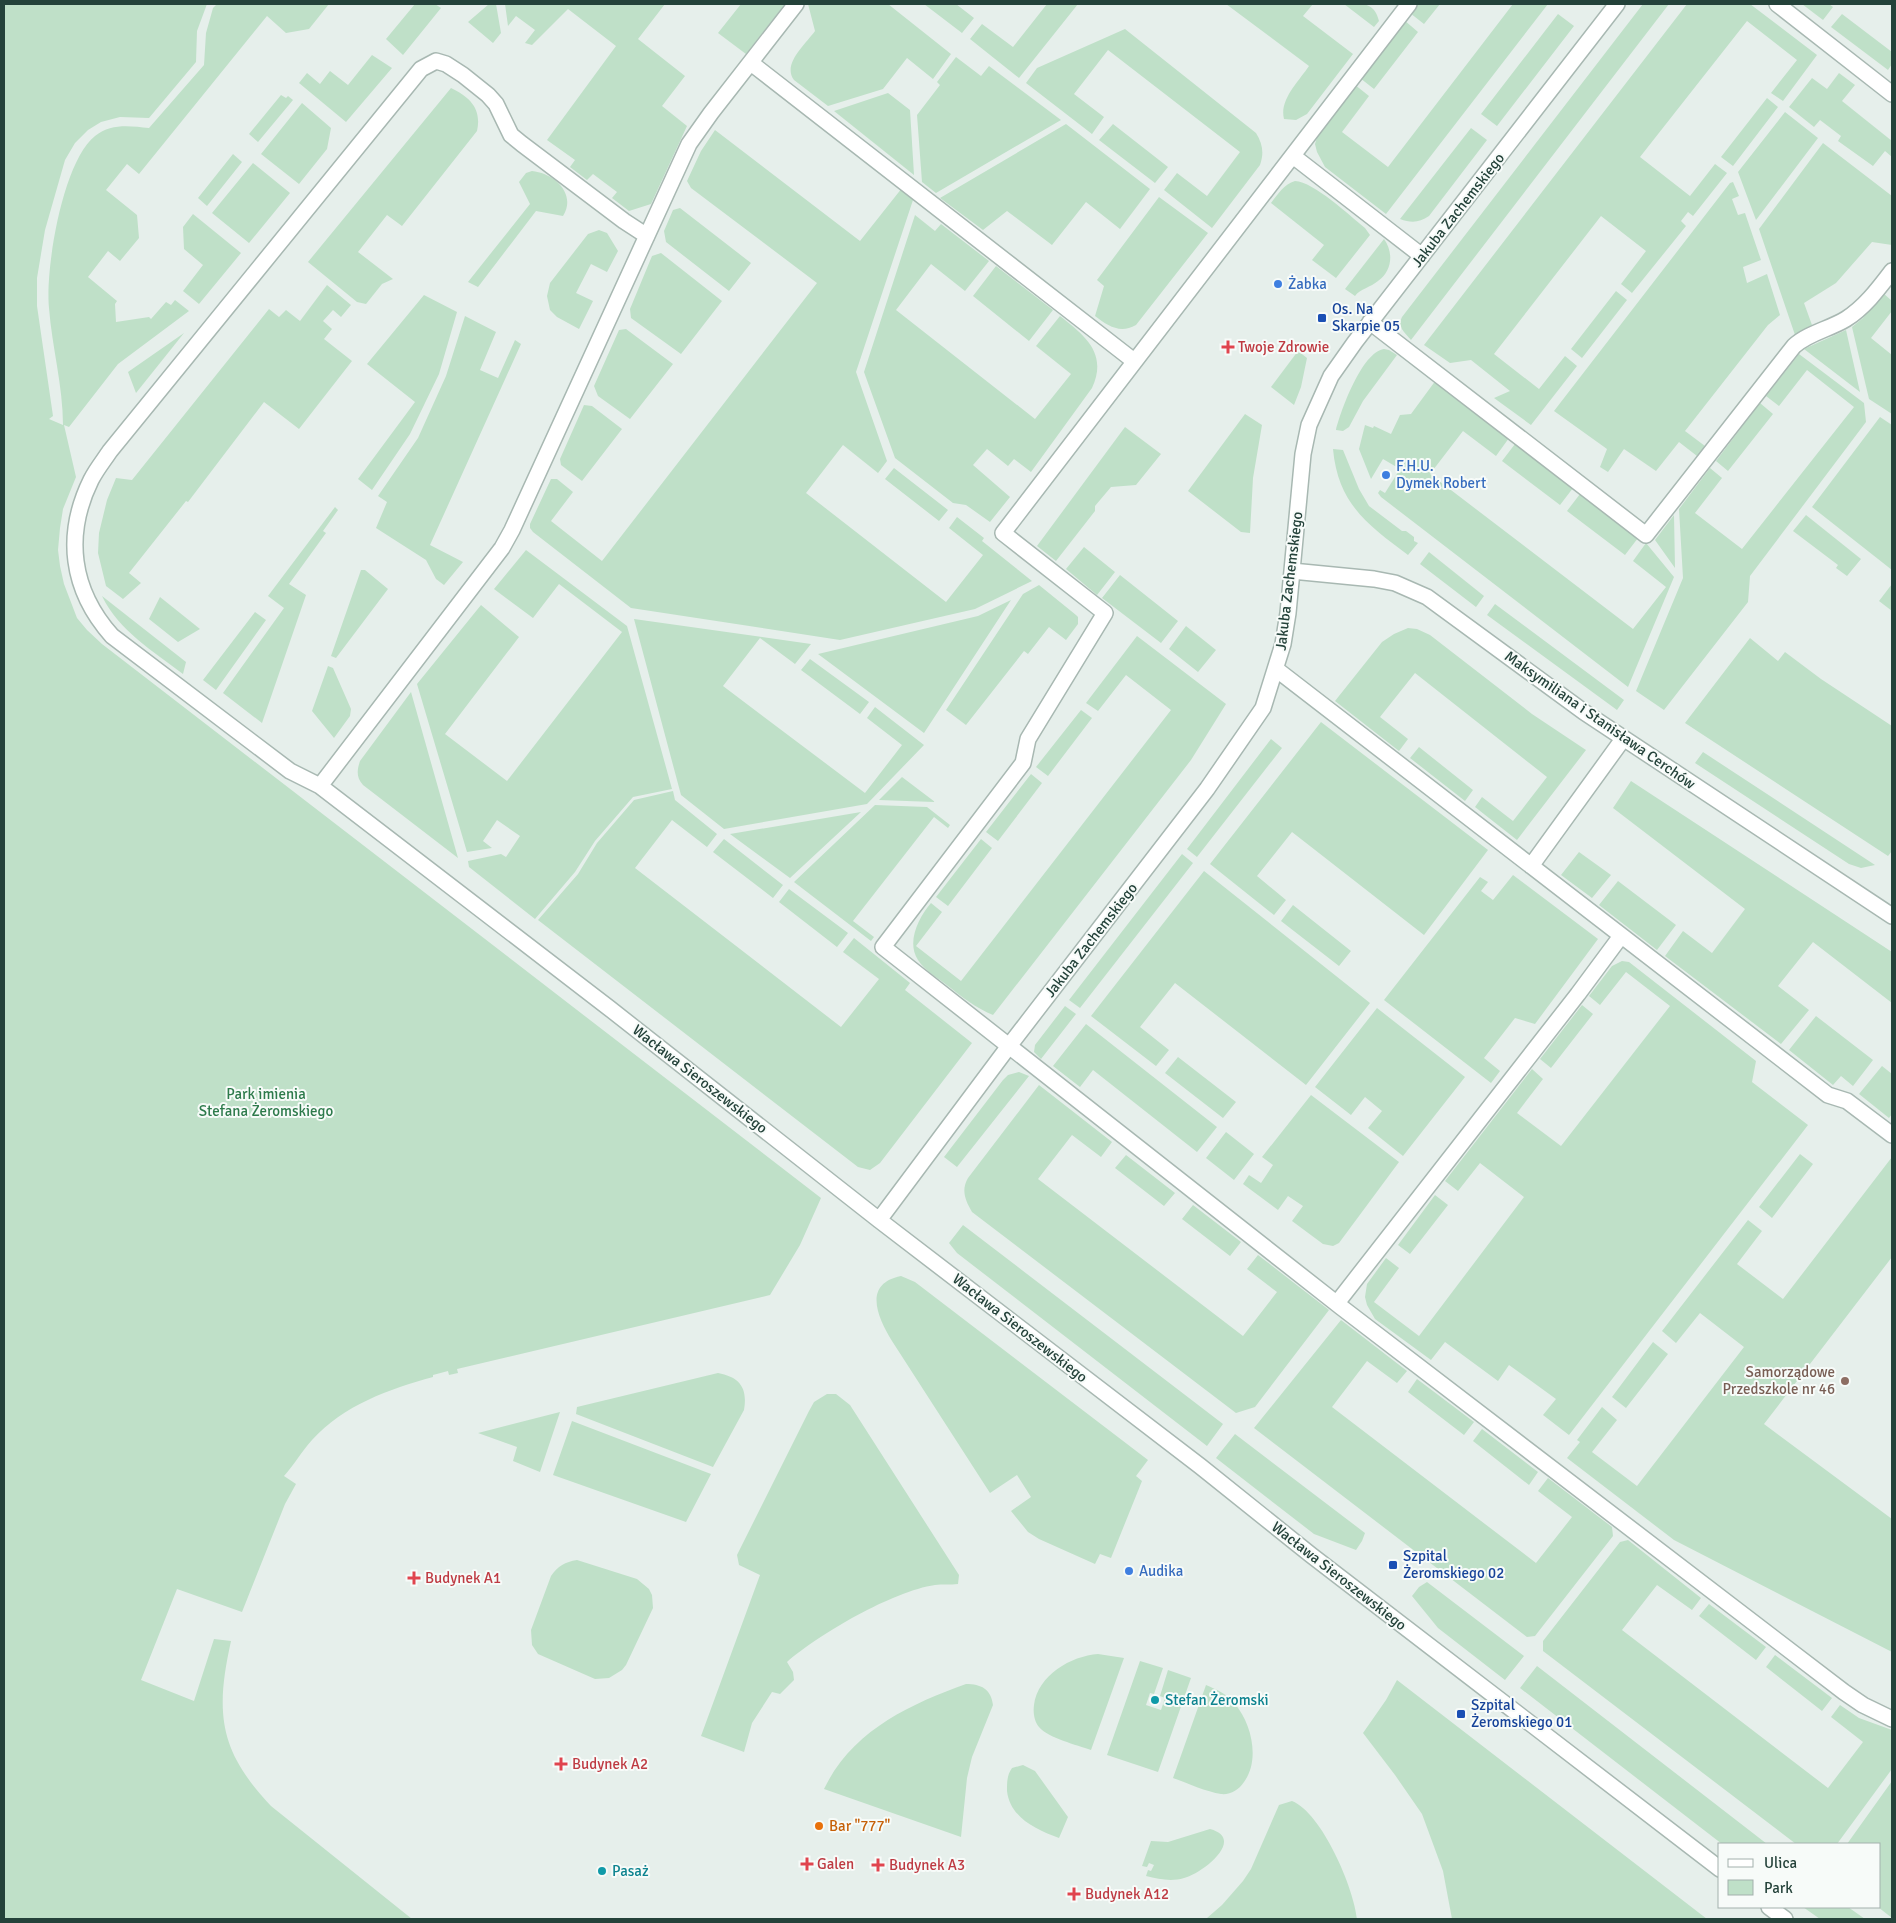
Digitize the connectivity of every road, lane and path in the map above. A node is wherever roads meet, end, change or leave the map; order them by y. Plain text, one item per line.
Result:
1 (796, 4) edge
2 (1409, 4) edge
3 (1617, 4) edge
4 (1777, 4) edge
5 (750, 63) junction
6 (1892, 94) edge
7 (1293, 156) junction
8 (646, 236) junction
9 (1422, 256) junction
10 (1892, 271) edge
11 (1370, 322) junction
12 (1134, 360) junction
13 (1292, 571) junction
14 (1276, 669) junction
15 (1623, 739) junction
16 (320, 786) junction
17 (1531, 866) junction
18 (1892, 916) edge
19 (1621, 936) junction
20 (1009, 1046) junction
21 (1892, 1135) edge
22 (879, 1220) junction
23 (1337, 1303) junction
24 (1892, 1719) edge
25 (1718, 1867) edge
26 (1770, 1908) edge
27 (1785, 1919) edge

1 - 5 street
2 - 7 street
3 - 9 street, Jakuba Zachemskiego
4 - 6 street
5 - 8 street
5 - 12 street
7 - 9 street
7 - 12 street
8 - 16 street
8 - 16 street, Wacława Sieroszewskiego
9 - 11 street, Jakuba Zachemskiego
10 - 11 street
11 - 13 street, Jakuba Zachemskiego
12 - 20 street
13 - 14 street, Jakuba Zachemskiego
13 - 15 street, Maksymiliana i Stanisława Cerchów
14 - 17 street
14 - 20 street, Jakuba Zachemskiego
15 - 17 street
15 - 18 street, Maksymiliana i Stanisława Cerchów
16 - 22 street, Wacława Sieroszewskiego
17 - 19 street
19 - 21 street
19 - 23 street
20 - 22 street, Jakuba Zachemskiego
20 - 23 street
22 - 25 street, Wacława Sieroszewskiego
23 - 24 street
26 - 27 street

